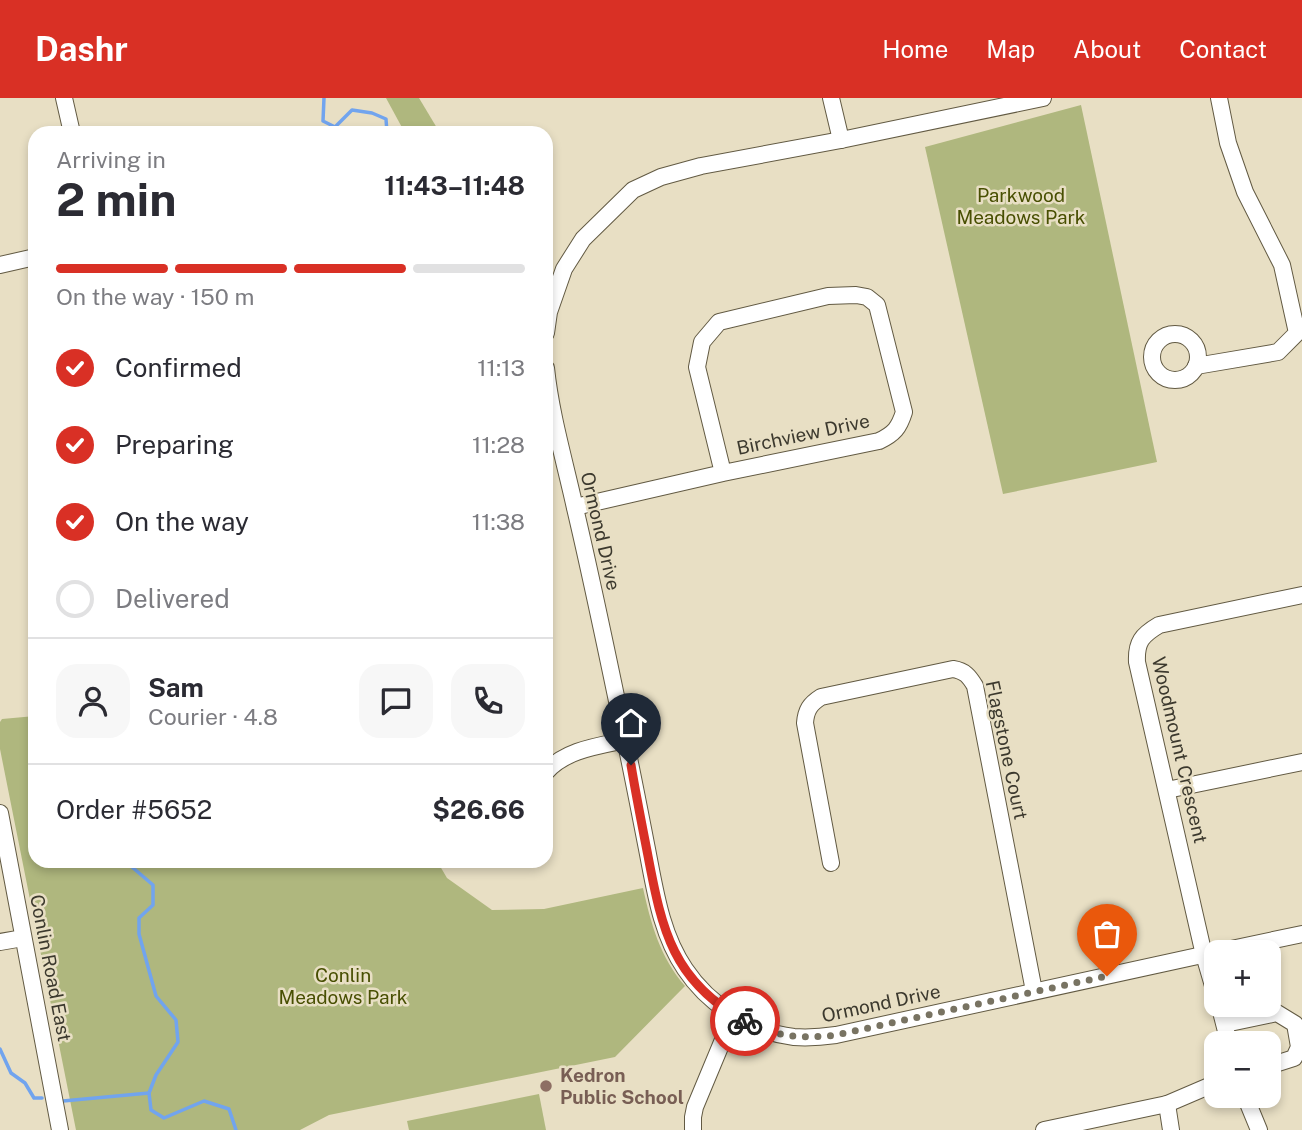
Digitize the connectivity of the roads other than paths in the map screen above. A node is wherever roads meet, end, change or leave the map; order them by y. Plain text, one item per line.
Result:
1 (64, 98) edge
2 (831, 98) edge
3 (1043, 98) edge
4 (1219, 98) edge
5 (995, 103) edge
6 (70, 126) edge
7 (841, 140) junction
8 (28, 259) edge
9 (0, 265) edge
10 (553, 301) edge
11 (1196, 366) dead end
12 (553, 412) edge
13 (723, 473) junction
14 (575, 507) junction
15 (1302, 596) edge
16 (626, 740) junction
17 (1302, 762) edge
18 (553, 765) edge
19 (1167, 790) junction
20 (0, 813) edge
21 (831, 863) dead end
22 (1302, 934) edge
23 (23, 938) junction
24 (1209, 940) edge
25 (1274, 940) edge
26 (0, 942) edge
27 (1204, 955) edge
28 (1034, 991) junction
29 (735, 1016) junction
30 (1222, 1017) edge
31 (1224, 1024) junction
32 (1226, 1031) edge
33 (1281, 1062) edge
34 (1204, 1088) edge
35 (1167, 1104) junction
36 (1250, 1108) edge
37 (60, 1130) edge
38 (693, 1130) edge
39 (1044, 1130) edge
40 (1171, 1130) edge
41 (1259, 1130) edge

1 - 6 street
2 - 7 street
3 - 5 street
4 - 11 street
5 - 7 street
7 - 10 street
8 - 9 street
12 - 14 street, Ormond Drive
13 - 13 street, Birchview Drive
13 - 14 street, Birchview Drive
14 - 16 street, Ormond Drive
15 - 19 street, Woodmount Crescent
16 - 18 street
16 - 29 street, Ormond Drive
17 - 19 street
19 - 24 street, Woodmount Crescent
20 - 23 street, Conlin Road East
21 - 28 street, Flagstone Court
22 - 25 street, Ormond Drive
23 - 26 street
23 - 37 street, Conlin Road East
27 - 28 street, Ormond Drive
28 - 29 street, Ormond Drive
29 - 38 street
30 - 31 street
31 - 32 street
31 - 33 street
34 - 35 street
35 - 39 street
35 - 40 street
36 - 41 street

